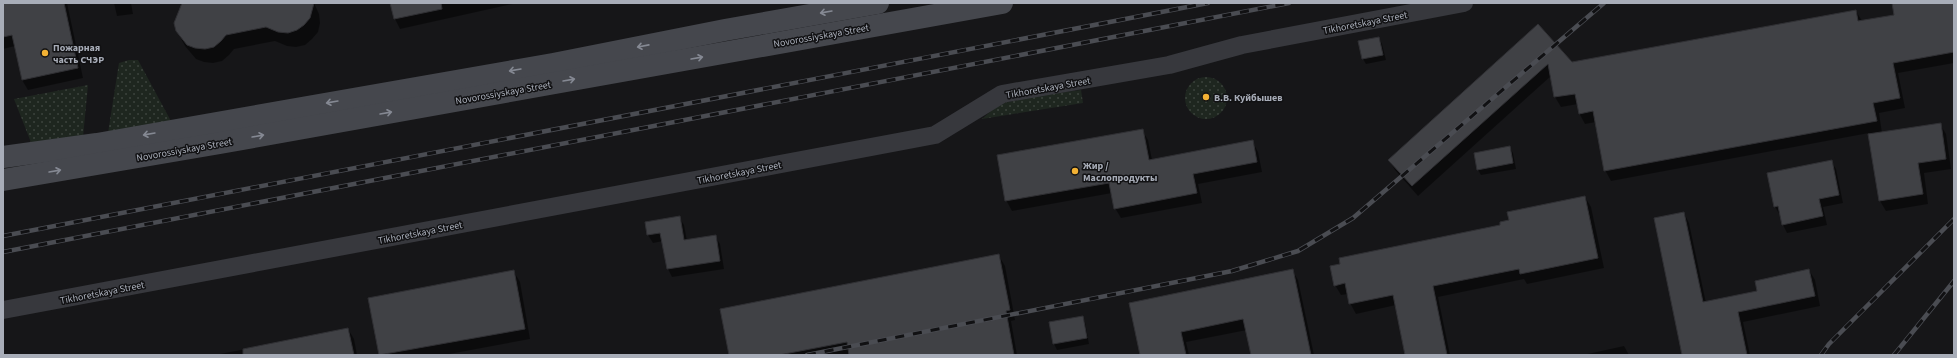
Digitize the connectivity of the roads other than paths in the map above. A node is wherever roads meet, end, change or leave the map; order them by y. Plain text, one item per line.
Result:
1 (878, 3) edge
2 (1002, 3) edge
3 (1464, 3) edge
4 (3, 157) edge
5 (3, 180) edge
6 (3, 310) edge

1 -> 4 main road, Novorossiyskaya Street
5 -> 2 main road, Novorossiyskaya Street
3 - 6 street, Tikhoretskaya Street

